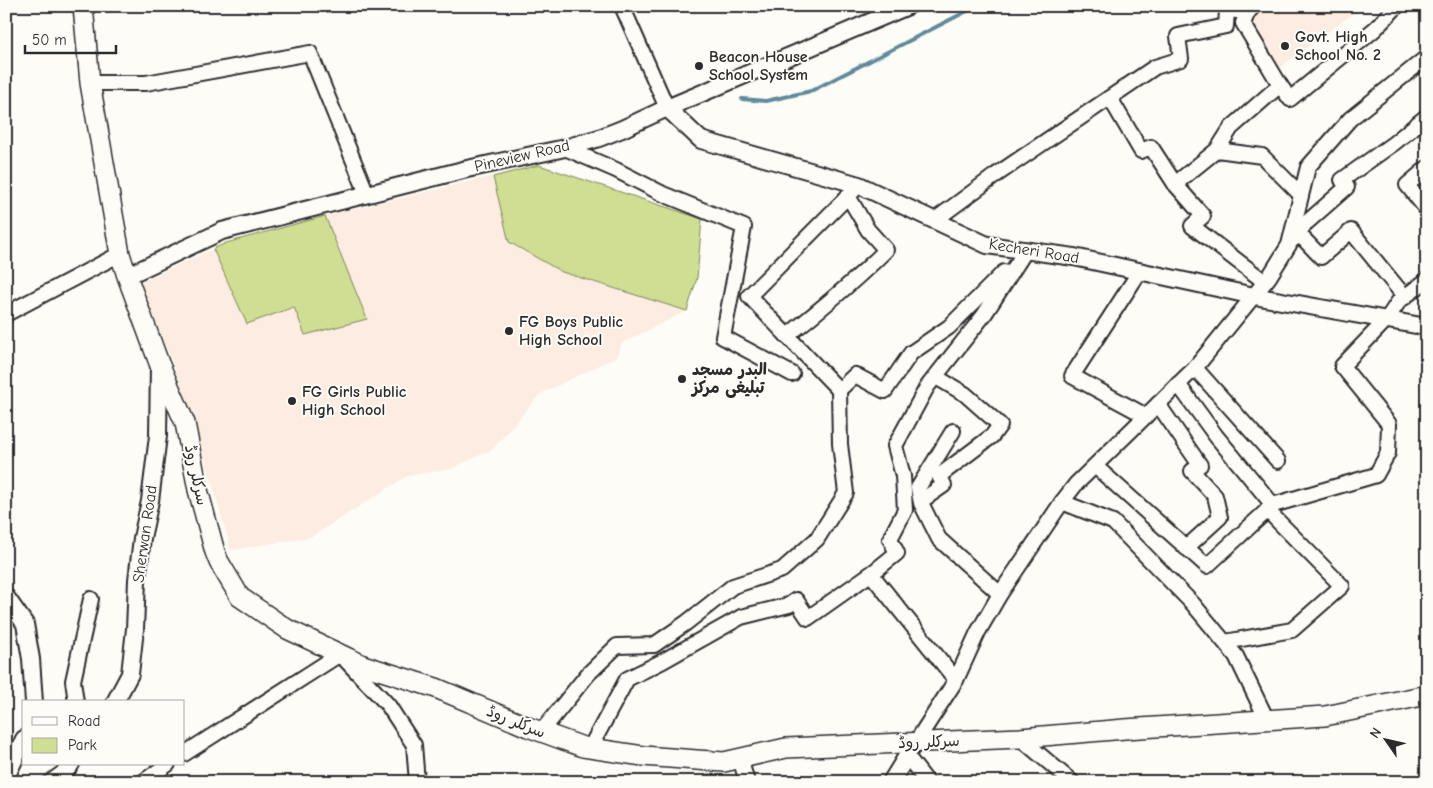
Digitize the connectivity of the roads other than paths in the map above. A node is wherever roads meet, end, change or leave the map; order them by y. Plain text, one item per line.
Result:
1 (83, 6) edge
2 (622, 6) edge
3 (908, 6) edge
4 (1397, 6) edge
5 (1251, 9) edge
6 (1427, 57) edge
7 (90, 83) junction
8 (1280, 85) junction
9 (1110, 98) junction
10 (667, 108) junction
11 (1427, 116) edge
12 (565, 148) junction
13 (1217, 150) junction
14 (1427, 168) edge
15 (1175, 184) junction
16 (853, 190) junction
17 (366, 194) junction
18 (1301, 195) junction
19 (1427, 210) edge
20 (935, 220) junction
21 (1298, 233) junction
22 (1289, 245) junction
23 (1026, 250) junction
24 (120, 254) junction
25 (1140, 271) junction
26 (127, 276) junction
27 (1427, 280) edge
28 (1265, 282) junction
29 (1254, 296) junction
30 (1405, 297) junction
31 (6, 314) edge
32 (1387, 319) junction
33 (1427, 328) edge
34 (786, 336) junction
35 (159, 363) junction
36 (1195, 368) junction
37 (792, 374) dead end
38 (936, 377) junction
39 (1178, 384) junction
40 (839, 390) junction
41 (1158, 404) junction
42 (1146, 416) junction
43 (953, 432) dead end
44 (1278, 461) dead end
45 (1094, 466) junction
46 (921, 501) junction
47 (1062, 502) junction
48 (1270, 507) junction
49 (1186, 548) junction
50 (871, 574) junction
51 (1000, 594) junction
52 (6, 596) edge
53 (91, 599) dead end
54 (1225, 642) junction
55 (340, 654) junction
56 (956, 680) junction
57 (1427, 695) edge
58 (35, 700) edge
59 (76, 700) edge
60 (116, 700) edge
61 (1267, 720) junction
62 (540, 732) junction
63 (1020, 738) junction
64 (22, 743) edge
65 (590, 748) junction
66 (912, 749) junction
67 (185, 753) edge
68 (740, 758) junction
69 (69, 766) edge
70 (165, 766) edge
71 (6, 777) edge
72 (52, 782) edge
73 (143, 782) edge
74 (417, 782) edge
75 (747, 782) edge
76 (891, 782) edge
77 (927, 782) edge
78 (1072, 782) edge

1 - 7 main road, سرکلر روڈ
2 - 10 street
3 - 10 street, Pineview Road
4 - 8 street
5 - 8 street
5 - 9 street
6 - 18 street
7 - 17 street
7 - 24 main road, سرکلر روڈ
8 - 13 street
9 - 15 street
9 - 20 street
10 - 12 street, Pineview Road
10 - 16 street, Kecheri Road
11 - 21 street
12 - 17 street, Pineview Road
12 - 37 street
13 - 15 street
13 - 18 street
14 - 19 street
15 - 28 street
16 - 20 street, Kecheri Road
16 - 34 street
16 - 34 street
17 - 26 street, Pineview Road
18 - 22 street
20 - 23 street, Kecheri Road
21 - 22 street
21 - 30 street
22 - 28 street
23 - 25 street, Kecheri Road
23 - 38 street
23 - 40 street
24 - 26 main road, سرکلر روڈ
24 - 31 street
25 - 29 street, Kecheri Road
25 - 42 street
26 - 35 main road, سرکلر روڈ
27 - 30 street
28 - 29 street
29 - 32 street, Kecheri Road
29 - 36 street
30 - 32 street
32 - 33 street, Kecheri Road
32 - 48 street
34 - 40 street
35 - 55 main road, سرکلر روڈ
35 - 60 street, Sherwan Road
36 - 39 street
36 - 44 street
38 - 46 street
38 - 50 street
39 - 41 street
39 - 48 street
40 - 62 street
41 - 42 street
41 - 49 street
42 - 45 street
43 - 46 street
45 - 47 street
45 - 49 street
46 - 51 street
47 - 51 street
47 - 54 street
48 - 49 street
48 - 54 street
50 - 56 street
50 - 65 street
51 - 56 street
52 - 58 street
53 - 59 street
54 - 61 street
55 - 62 main road, سرکلر روڈ
55 - 67 street
55 - 74 street
56 - 66 street
57 - 61 main road, سرکلر روڈ
61 - 63 main road, سرکلر روڈ
62 - 65 main road, سرکلر روڈ
63 - 66 main road, سرکلر روڈ
63 - 78 street
64 - 71 street
65 - 68 main road, سرکلر روڈ
66 - 68 main road, سرکلر روڈ
66 - 76 street
66 - 77 street
68 - 75 street
69 - 72 street
70 - 73 street

